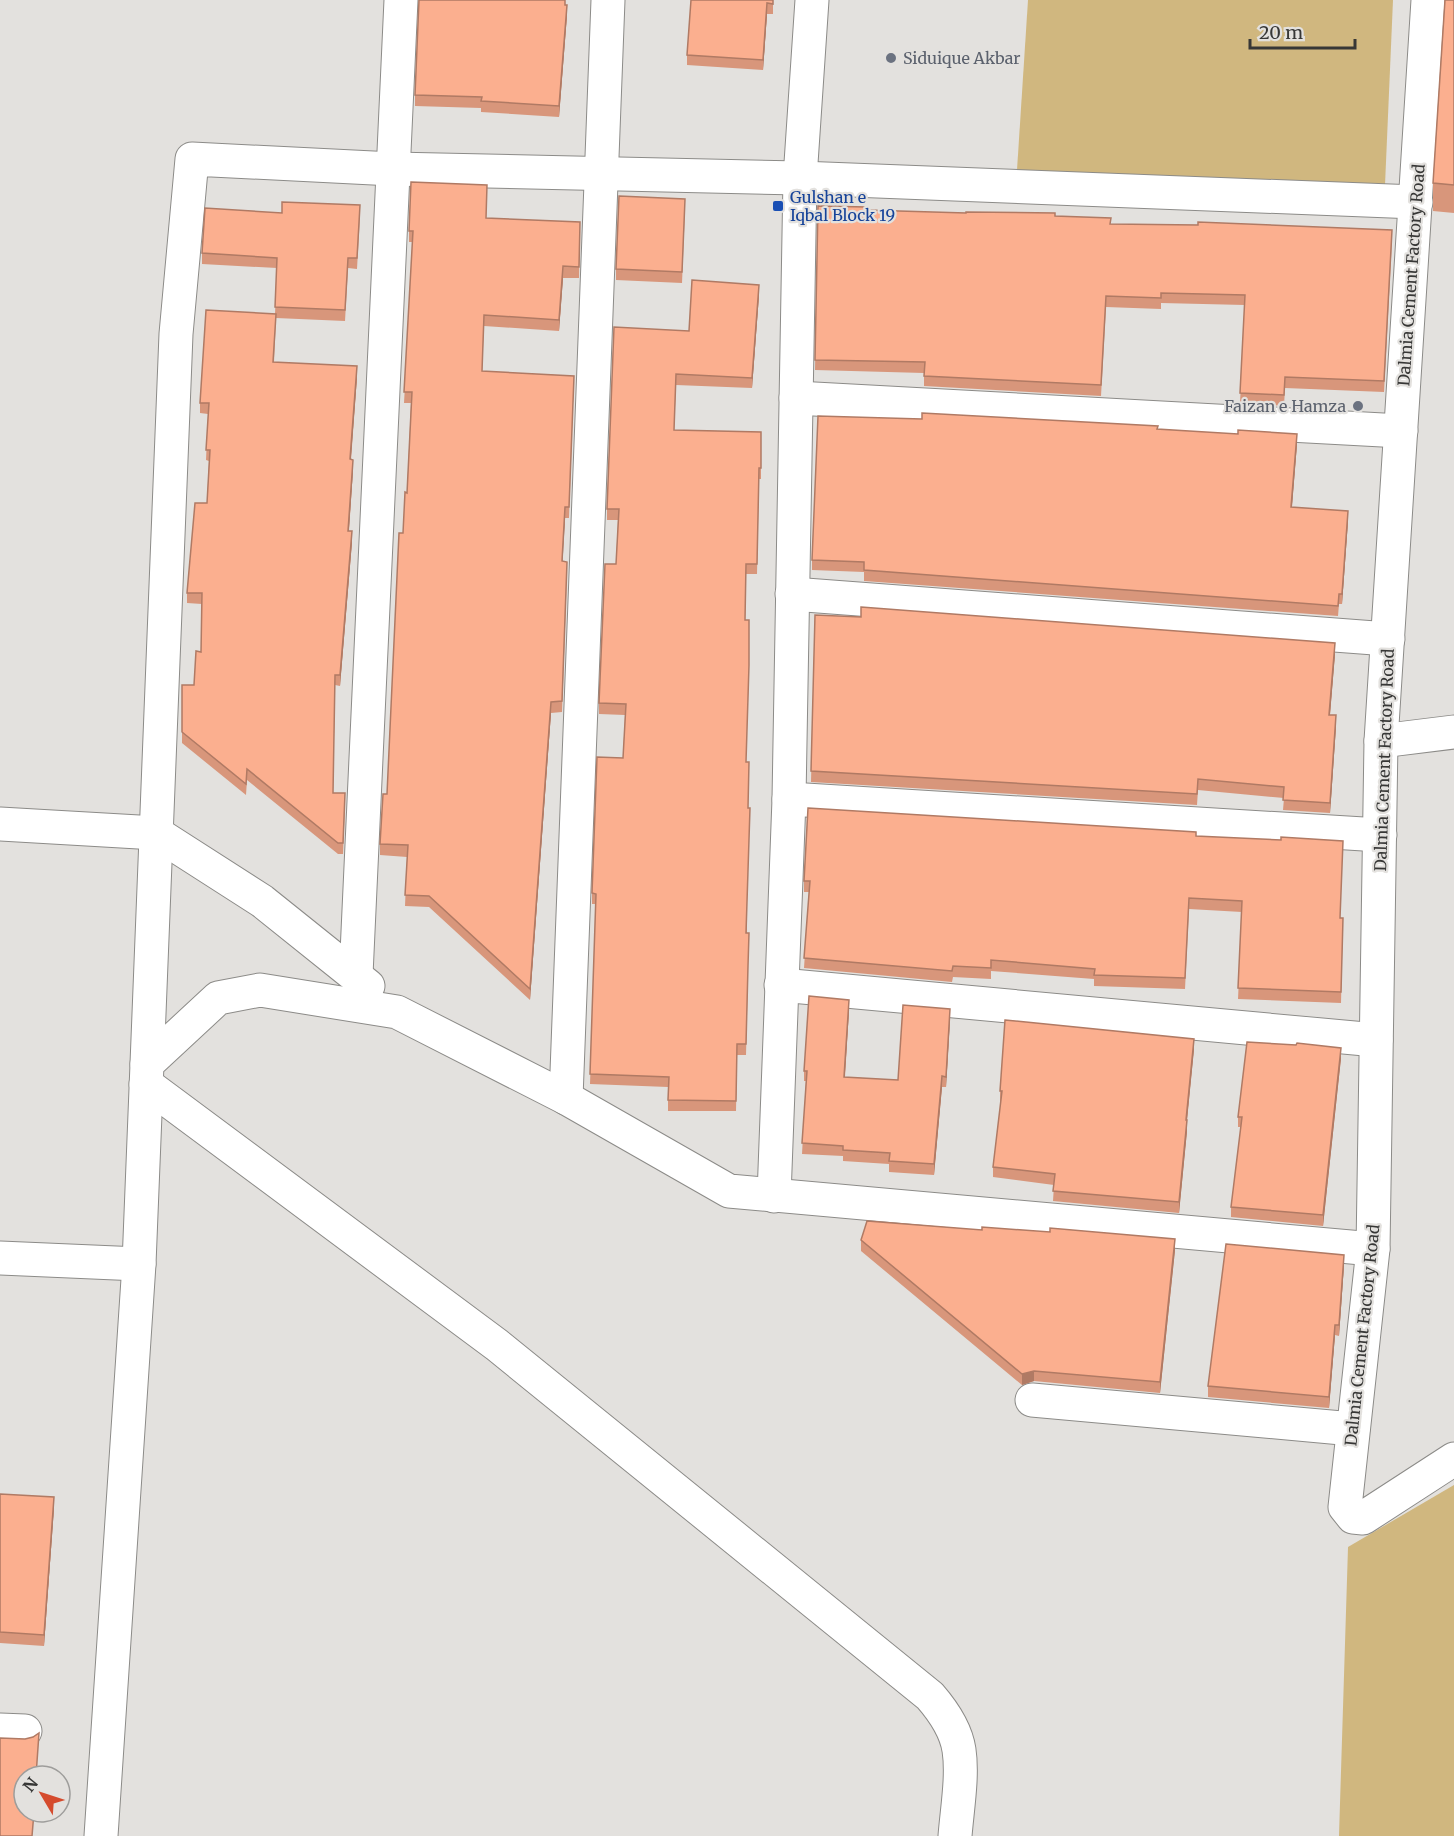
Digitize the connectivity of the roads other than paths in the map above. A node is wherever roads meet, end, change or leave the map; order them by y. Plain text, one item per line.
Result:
1 (401, 0) edge
2 (608, 0) edge
3 (812, 0) edge
4 (1428, 0) edge
5 (393, 169) junction
6 (601, 174) junction
7 (800, 178) junction
8 (1416, 202) junction
9 (796, 398) junction
10 (1401, 431) junction
11 (792, 594) junction
12 (1388, 639) junction
13 (1454, 732) edge
14 (1381, 741) junction
15 (789, 799) junction
16 (0, 824) edge
17 (156, 833) junction
18 (1380, 835) junction
19 (356, 975) junction
20 (781, 986) junction
21 (397, 1012) junction
22 (1376, 1040) junction
23 (146, 1074) junction
24 (566, 1098) junction
25 (774, 1196) junction
26 (1373, 1250) junction
27 (0, 1258) edge
28 (139, 1264) junction
29 (1032, 1400) dead end
30 (1353, 1429) junction
31 (1454, 1459) edge
32 (101, 1836) edge
33 (955, 1836) edge

1 - 5 street
2 - 6 street
3 - 7 street
4 - 8 street, Dalmia Cement Factory Road
5 - 6 street
5 - 17 street
5 - 19 street
6 - 7 street
6 - 24 street
7 - 8 street
7 - 9 street
8 - 10 street, Dalmia Cement Factory Road
9 - 10 street
9 - 11 street
10 - 12 street, Dalmia Cement Factory Road
11 - 12 street
11 - 15 street
12 - 14 street, Dalmia Cement Factory Road
13 - 14 street
14 - 18 street, Dalmia Cement Factory Road
15 - 18 street
15 - 20 street
16 - 17 street
17 - 19 street
17 - 23 street
18 - 22 street, Dalmia Cement Factory Road
19 - 21 street
20 - 22 street
20 - 25 street
21 - 23 street
21 - 24 street
22 - 26 street, Dalmia Cement Factory Road
23 - 28 street
23 - 33 street
24 - 25 street
25 - 26 street
26 - 30 street, Dalmia Cement Factory Road
27 - 28 street
28 - 32 street
29 - 30 street
30 - 31 street, Dalmia Cement Factory Road

